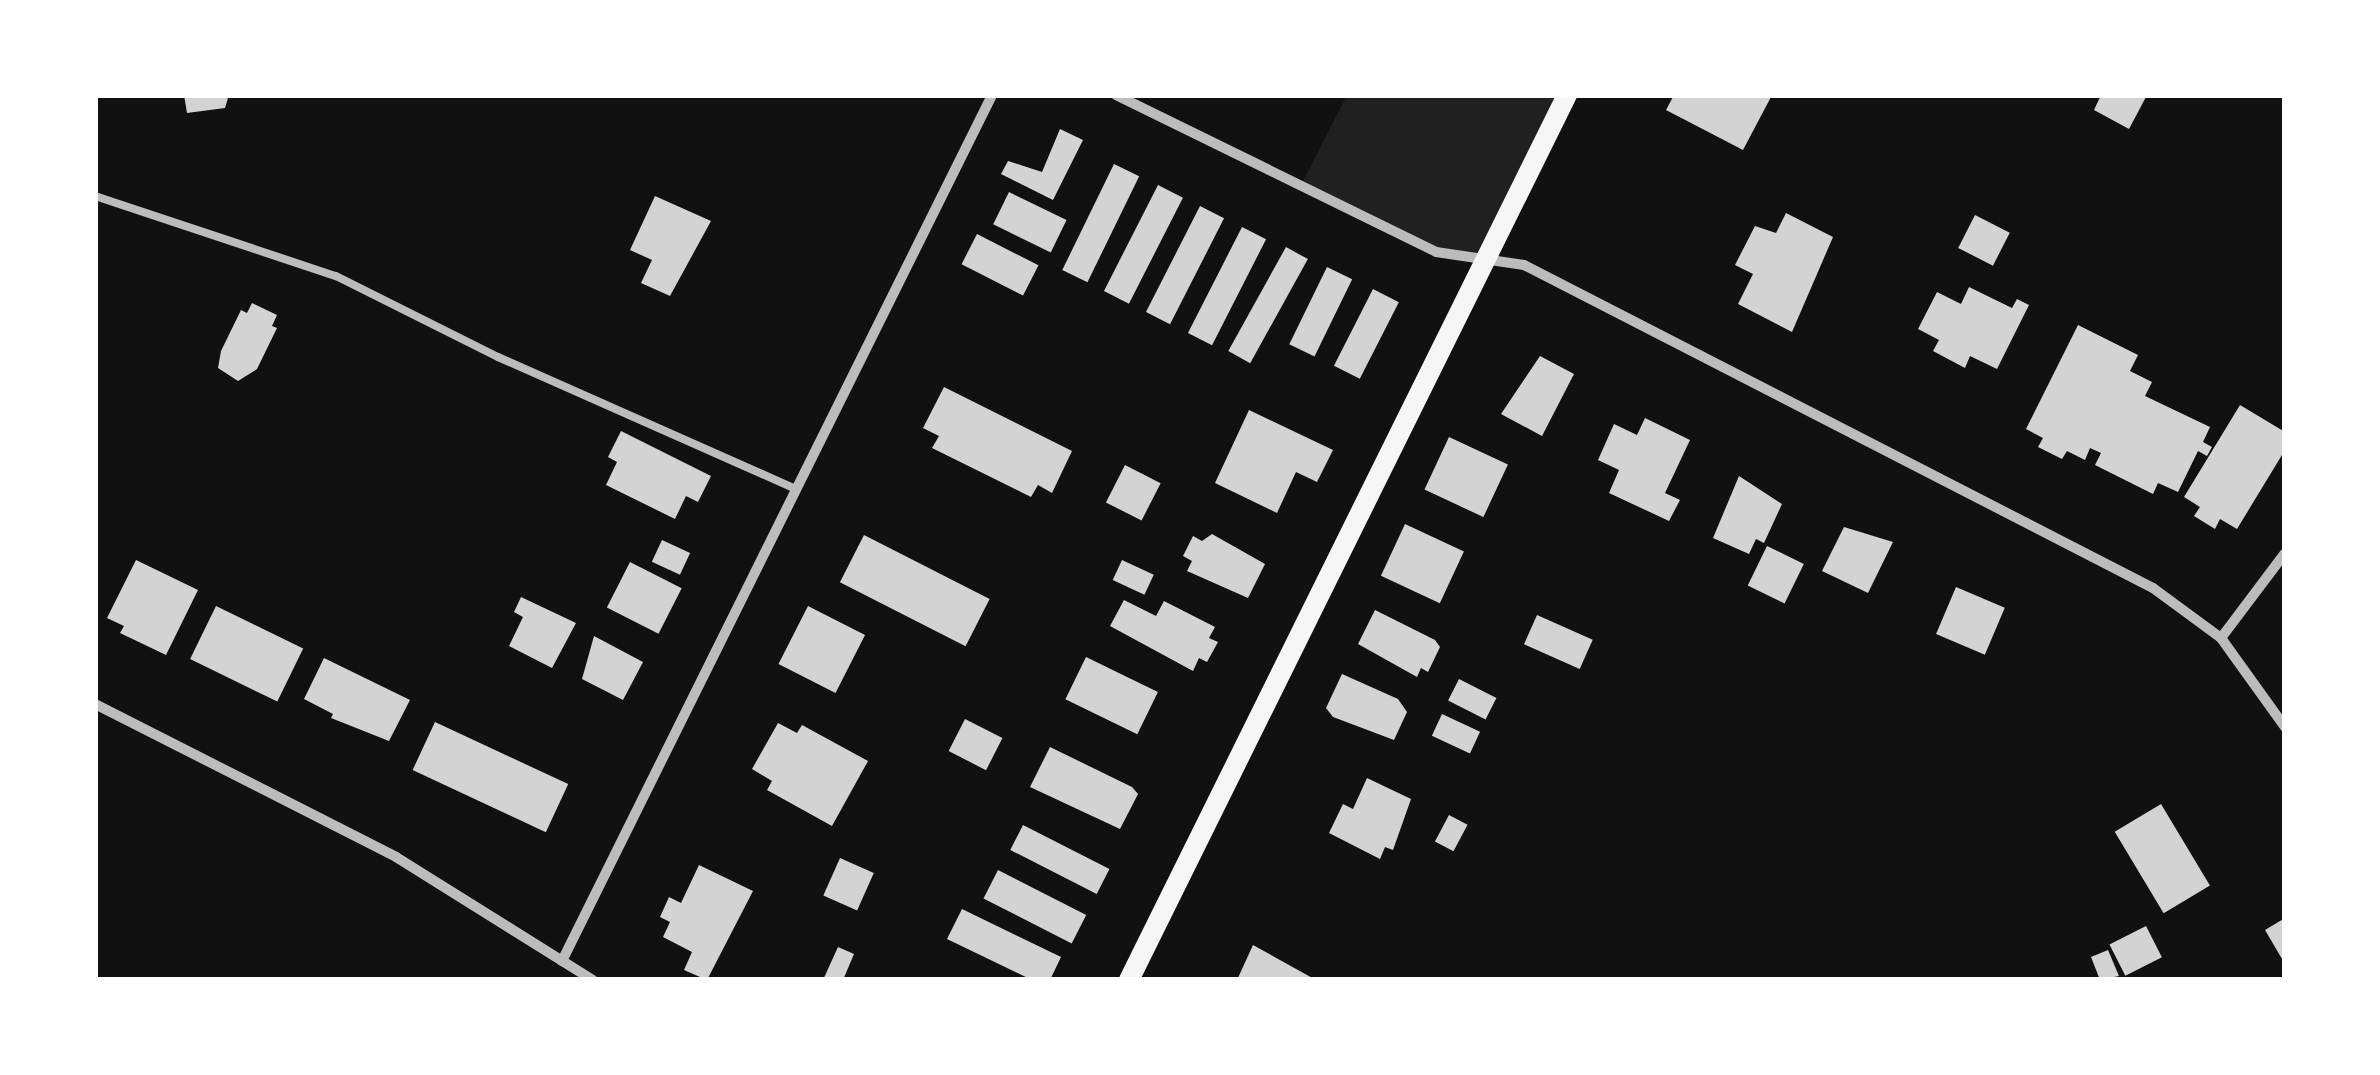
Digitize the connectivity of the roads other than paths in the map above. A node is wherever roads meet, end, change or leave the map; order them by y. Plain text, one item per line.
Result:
1 (992, 95) edge
2 (1116, 95) edge
3 (1567, 95) edge
4 (95, 196) edge
5 (1485, 259) junction
6 (796, 489) junction
7 (2285, 552) edge
8 (2221, 638) junction
9 (95, 704) edge
10 (2285, 728) edge
11 (562, 961) junction
12 (593, 980) edge
13 (1129, 980) edge

1 - 6 street
2 - 5 street
3 - 5 main road
4 - 6 lane
5 - 8 street
5 - 13 main road
6 - 11 street
7 - 8 street
8 - 10 street
9 - 11 street
11 - 12 street

